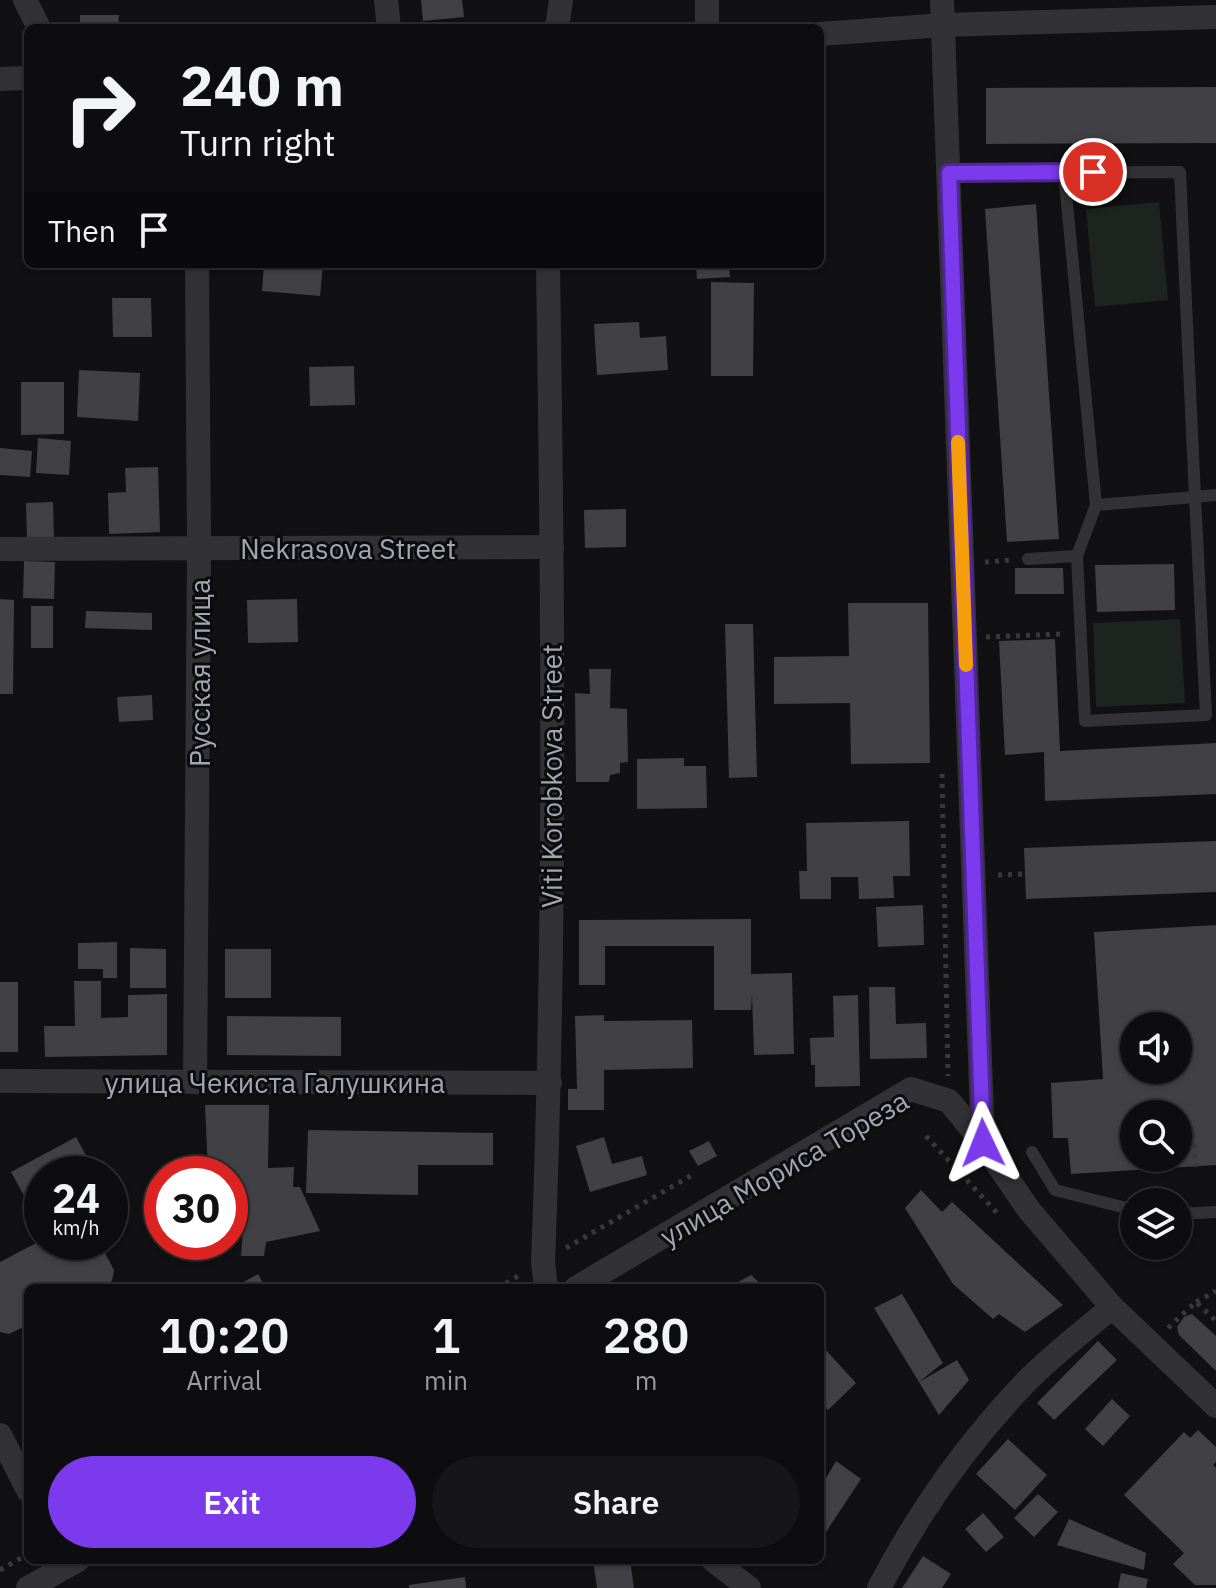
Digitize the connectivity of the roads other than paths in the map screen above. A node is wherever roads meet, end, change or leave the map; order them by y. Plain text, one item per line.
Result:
1 (25, 0) edge
2 (41, 0) edge
3 (386, 0) edge
4 (561, 0) edge
5 (707, 0) edge
6 (942, 0) edge
7 (1216, 17) edge
8 (39, 24) edge
9 (41, 24) edge
10 (389, 24) edge
11 (558, 24) edge
12 (707, 24) edge
13 (943, 25) junction
14 (824, 34) edge
15 (24, 78) edge
16 (0, 79) edge
17 (1064, 172) junction
18 (949, 173) junction
19 (197, 268) edge
20 (548, 268) edge
21 (1216, 495) edge
22 (1195, 497) junction
23 (1096, 505) junction
24 (552, 547) junction
25 (199, 548) junction
26 (0, 549) edge
27 (1077, 556) junction
28 (1028, 559) road end
29 (0, 1081) edge
30 (195, 1082) junction
31 (550, 1083) junction
32 (983, 1143) junction
33 (1032, 1152) dead end
34 (1120, 1206) edge
35 (1216, 1212) edge
36 (1192, 1213) edge
37 (546, 1284) edge
38 (583, 1284) edge
39 (1112, 1307) junction
40 (1216, 1406) edge
41 (0, 1435) edge
42 (24, 1482) edge
43 (718, 1564) edge
44 (71, 1569) edge
45 (28, 1588) edge
46 (749, 1588) edge
47 (879, 1588) edge

1 - 8 street
2 - 9 street
3 - 10 street
4 - 11 street
5 - 12 street
6 - 13 street
7 - 13 street
13 - 14 street
13 - 18 street
15 - 16 street
17 - 18 lane
17 - 22 lane
17 - 23 lane
18 - 32 street
19 - 25 street, Русская улица
20 - 24 street, Viti Korobkova Street
21 - 22 lane
22 - 23 lane
22 - 27 lane
23 - 27 lane
24 - 25 street, Nekrasova Street
24 - 31 street, Viti Korobkova Street
25 - 26 street, Nekrasova Street
25 - 30 street, Русская улица
27 - 28 lane
29 - 30 street, улица Чекиста Галушкина
30 - 31 street, улица Чекиста Галушкина
31 - 37 street, Viti Korobkova Street
32 - 38 street, улица Мориса Тореза
32 - 39 street, улица Мориса Тореза
33 - 34 lane
35 - 36 lane
39 - 40 street, улица Мориса Тореза
39 - 47 street
41 - 42 street
43 - 46 street
44 - 45 street

